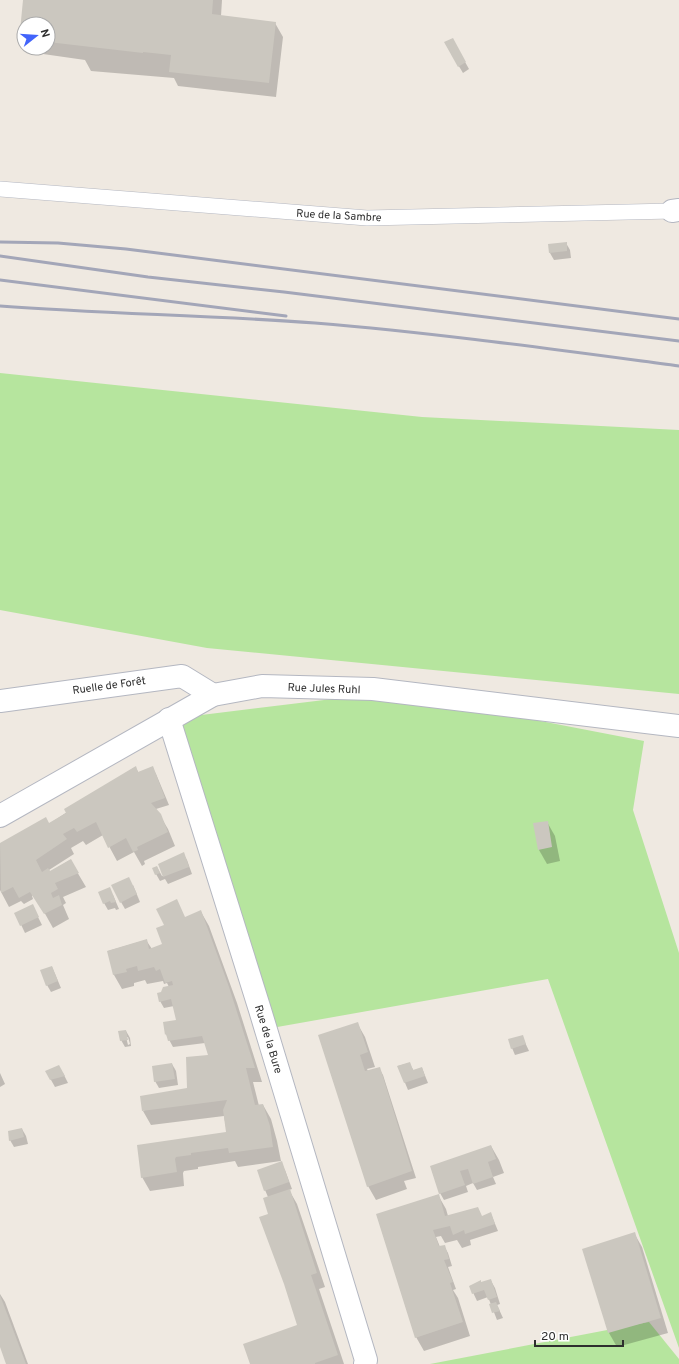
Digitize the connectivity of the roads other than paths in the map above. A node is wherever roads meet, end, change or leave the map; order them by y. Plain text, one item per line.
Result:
1 (0, 190) edge
2 (676, 211) edge
3 (213, 695) junction
4 (0, 701) edge
5 (169, 720) junction
6 (679, 726) edge
7 (0, 816) edge
8 (365, 1362) edge

1 - 2 lane, Rue de la Sambre
3 - 4 street, Ruelle de Forêt
3 - 5 street, Rue Jules Ruhl
3 - 6 street, Rue Jules Ruhl
5 - 7 street, Rue Jules Ruhl
5 - 8 street, Rue de la Bure

